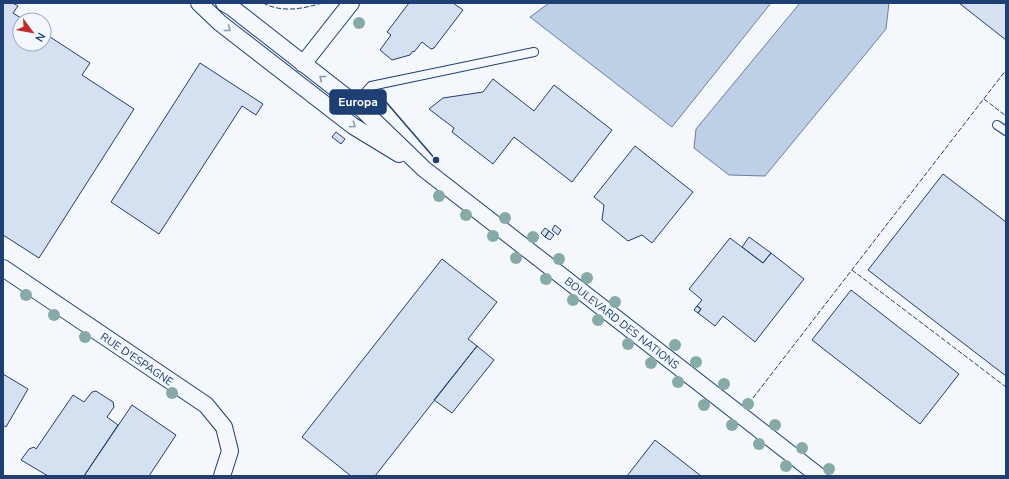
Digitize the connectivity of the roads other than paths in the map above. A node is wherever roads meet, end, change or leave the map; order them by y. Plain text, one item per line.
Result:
1 (199, 3) edge
2 (224, 3) edge
3 (351, 3) edge
4 (534, 52) dead end
5 (303, 64) junction
6 (356, 104) junction
7 (997, 125) dead end
8 (1006, 131) edge
9 (424, 169) junction
10 (3, 268) edge
11 (222, 476) edge
12 (819, 476) edge

1 -> 9 street, BOULEVARD DES NATIONS
2 - 5 street, BOULEVARD DES NATIONS
3 - 5 street
4 - 6 lane
6 -> 5 street, BOULEVARD DES NATIONS
6 - 9 street, BOULEVARD DES NATIONS
7 - 8 lane
9 - 12 street, BOULEVARD DES NATIONS
10 - 11 street, RUE D'ESPAGNE

